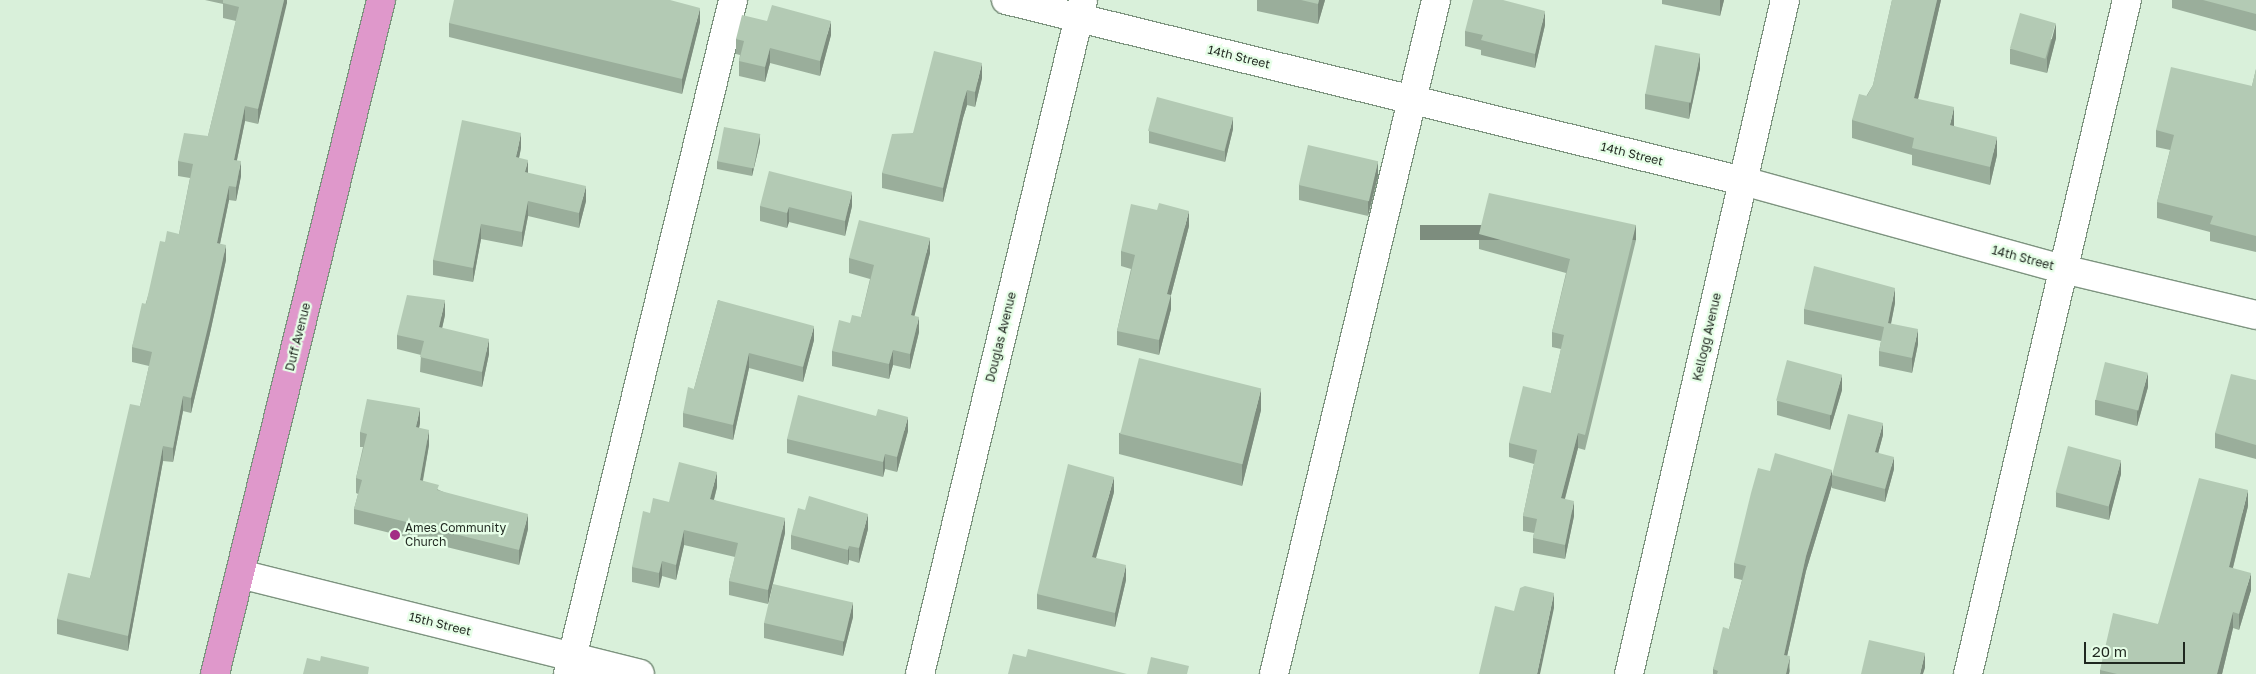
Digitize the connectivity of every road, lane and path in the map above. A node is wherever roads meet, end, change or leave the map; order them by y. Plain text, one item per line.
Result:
1 (381, 0) edge
2 (733, 0) edge
3 (1006, 0) edge
4 (1436, 0) edge
5 (1785, 0) edge
6 (2127, 0) edge
7 (1081, 9) edge
8 (1411, 100) junction
9 (1743, 181) junction
10 (2064, 269) junction
11 (2256, 315) edge
12 (240, 574) junction
13 (570, 666) edge
14 (215, 674) edge
15 (640, 674) edge
16 (920, 674) edge
17 (1274, 674) edge
18 (1629, 674) edge
19 (1968, 674) edge

1 - 12 main road, Duff Avenue
2 - 13 street
3 - 7 street, 14th Street
4 - 8 street
5 - 9 street, Kellogg Avenue
6 - 10 street
7 - 8 street, 14th Street
7 - 16 street, Douglas Avenue
8 - 9 street, 14th Street
8 - 17 street
9 - 10 street, 14th Street
9 - 18 street, Kellogg Avenue
10 - 11 street, 14th Street
10 - 19 street
12 - 13 street, 15th Street
12 - 14 main road, Duff Avenue
13 - 15 street, 15th Street

